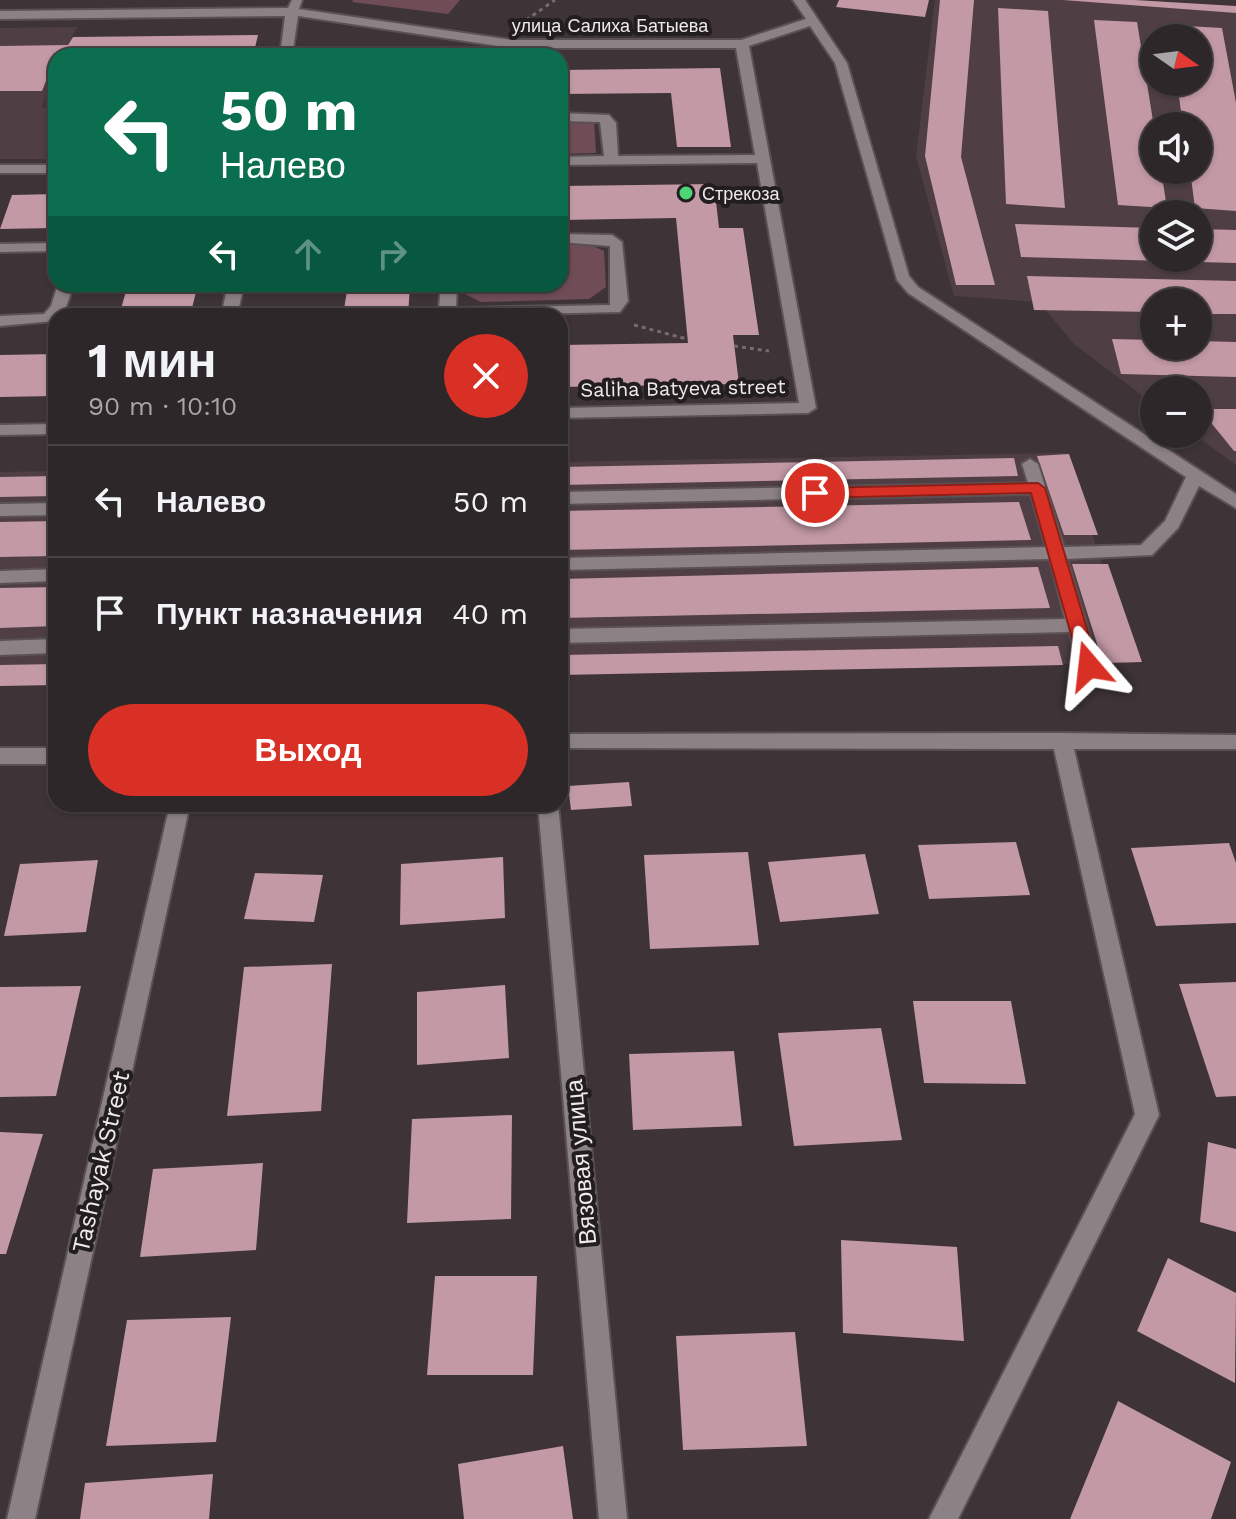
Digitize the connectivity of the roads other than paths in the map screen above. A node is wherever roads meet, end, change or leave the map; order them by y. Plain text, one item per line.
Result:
1 (799, 0) edge
2 (295, 6) edge
3 (0, 15) edge
4 (812, 21) junction
5 (742, 44) junction
6 (287, 48) edge
7 (568, 117) edge
8 (762, 159) junction
9 (568, 161) edge
10 (611, 161) junction
11 (0, 169) edge
12 (48, 169) edge
13 (568, 238) edge
14 (48, 247) edge
15 (0, 248) edge
16 (568, 310) edge
17 (48, 318) edge
18 (0, 321) edge
19 (568, 413) edge
20 (48, 429) edge
21 (0, 430) edge
22 (1030, 464) dead end
23 (1195, 477) junction
24 (1038, 488) junction
25 (568, 498) edge
26 (1236, 502) edge
27 (48, 509) edge
28 (0, 510) edge
29 (1057, 553) junction
30 (568, 564) edge
31 (48, 575) edge
32 (0, 577) edge
33 (1076, 625) junction
34 (568, 636) edge
35 (48, 646) edge
36 (0, 648) edge
37 (1089, 666) dead end
38 (1062, 740) junction
39 (568, 741) edge
40 (1236, 742) edge
41 (0, 756) edge
42 (48, 756) edge
43 (178, 812) edge
44 (549, 812) edge
45 (21, 1519) edge
46 (613, 1519) edge
47 (943, 1519) edge

1 - 4 street
2 - 3 street, улица Салиха Батыева
2 - 5 street, улица Салиха Батыева
2 - 6 street
4 - 5 street, улица Салиха Батыева
4 - 23 street
5 - 8 street
7 - 10 street
8 - 10 street
8 - 19 street, Saliha Batyeva street
9 - 10 street
11 - 12 street
13 - 16 street
14 - 15 street
17 - 18 street
20 - 21 street
22 - 24 street
23 - 26 street
23 - 29 street
24 - 25 street
24 - 29 street
27 - 28 street
29 - 30 street
29 - 33 street
31 - 32 street
33 - 34 street
33 - 37 street
35 - 36 street
38 - 39 street
38 - 40 street
38 - 47 street
41 - 42 street
43 - 45 street, Tashayak Street
44 - 46 street, Вязовая улица

